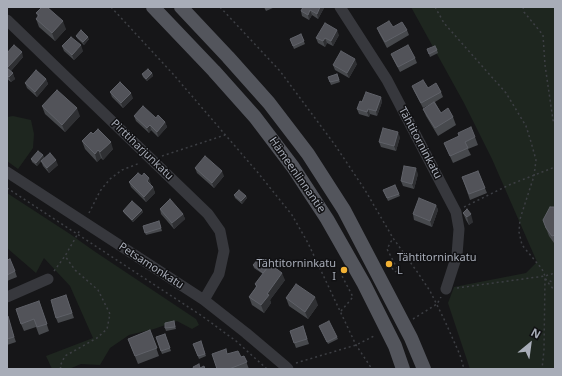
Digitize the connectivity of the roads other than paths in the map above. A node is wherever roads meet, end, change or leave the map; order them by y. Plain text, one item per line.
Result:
1 (153, 7) edge
2 (181, 7) edge
3 (340, 7) edge
4 (7, 20) edge
5 (7, 172) edge
6 (48, 279) road end
7 (446, 289) road end
8 (7, 297) edge
9 (204, 300) junction
10 (287, 367) edge
11 (403, 369) edge
12 (424, 369) edge

1 - 11 main road, Hämeenlinnantie
2 - 12 main road, Hämeenlinnantie
3 - 7 street, Tähtitorninkatu
4 - 9 street, Pirttiharjunkatu
5 - 9 street, Petsamonkatu
6 - 8 street
9 - 10 street, Petsamonkatu

